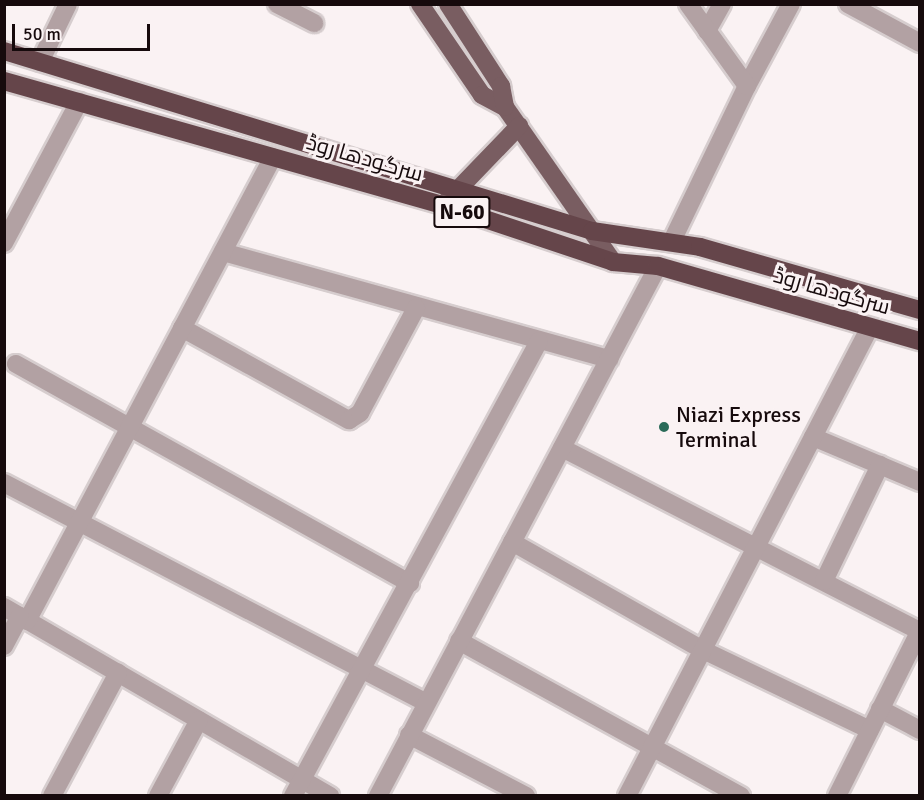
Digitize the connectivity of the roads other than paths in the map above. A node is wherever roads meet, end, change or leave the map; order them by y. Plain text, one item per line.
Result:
1 (68, 4) edge
2 (277, 4) edge
3 (420, 4) edge
4 (448, 4) edge
5 (688, 4) edge
6 (722, 4) edge
7 (791, 4) edge
8 (848, 4) edge
9 (314, 23) dead end
10 (707, 31) junction
11 (920, 43) edge
12 (4, 51) edge
13 (40, 62) junction
14 (4, 81) edge
15 (747, 86) junction
16 (79, 102) junction
17 (505, 107) junction
18 (519, 126) junction
19 (273, 157) junction
20 (459, 189) junction
21 (443, 205) junction
22 (592, 231) junction
23 (672, 241) junction
24 (4, 243) edge
25 (223, 252) junction
26 (613, 262) junction
27 (658, 266) junction
28 (416, 308) junction
29 (920, 310) edge
30 (870, 327) junction
31 (182, 328) junction
32 (539, 341) junction
33 (920, 341) edge
34 (609, 360) junction
35 (16, 364) dead end
36 (130, 428) junction
37 (813, 437) junction
38 (562, 448) junction
39 (880, 465) junction
40 (920, 482) edge
41 (4, 483) edge
42 (79, 523) junction
43 (512, 542) junction
44 (757, 545) junction
45 (824, 580) junction
46 (410, 583) junction
47 (17, 615) edge
48 (919, 631) edge
49 (459, 641) junction
50 (4, 646) edge
51 (704, 650) junction
52 (361, 672) junction
53 (118, 673) junction
54 (426, 703) junction
55 (880, 709) junction
56 (199, 720) junction
57 (870, 730) junction
58 (920, 730) edge
59 (409, 735) junction
60 (652, 748) junction
61 (298, 787) edge
62 (52, 795) edge
63 (158, 795) edge
64 (330, 795) edge
65 (378, 795) edge
66 (526, 795) edge
67 (627, 795) edge
68 (741, 795) edge
69 (837, 795) edge

1 - 13 street
2 - 9 street
3 - 17 main road
4 - 17 main road
5 - 10 street
6 - 10 street
7 - 15 street
8 - 11 street
10 - 15 street
12 - 13 highway, سرگودھا روڈ / N-60
13 - 20 highway, سرگودھا روڈ / N-60
14 - 16 highway, سرگودھا روڈ / N-60
15 - 23 street
16 - 19 highway, سرگودھا روڈ / N-60
16 - 24 street
17 - 18 main road
18 - 20 main road
18 - 22 main road
19 - 21 highway, سرگودھا روڈ / N-60
19 - 25 street
20 - 21 main road
20 - 22 highway, سرگودھا روڈ / N-60
21 - 26 highway, سرگودھا روڈ / N-60
22 - 23 highway, سرگودھا روڈ / N-60
22 - 26 main road
23 - 29 highway, سرگودھا روڈ / N-60
25 - 28 street
25 - 31 street
26 - 27 highway, سرگودھا روڈ / N-60
27 - 30 highway, سرگودھا روڈ / N-60
27 - 34 street
28 - 31 street
28 - 32 street
30 - 33 highway, سرگودھا روڈ / N-60
30 - 37 street
31 - 36 street
32 - 34 street
32 - 46 street
34 - 38 street
35 - 36 street
36 - 42 street
36 - 46 street
37 - 39 street
37 - 44 street
38 - 43 street
38 - 44 street
39 - 40 street
39 - 45 street
41 - 42 street
42 - 47 street
42 - 52 street
43 - 49 street
43 - 51 street
44 - 45 street
44 - 51 street
45 - 48 street
46 - 52 street
47 - 50 street
47 - 53 street
48 - 55 street
49 - 54 street
49 - 60 street
51 - 57 street
51 - 60 street
52 - 54 street
52 - 61 street
53 - 56 street
53 - 62 street
54 - 59 street
55 - 57 street
55 - 58 street
56 - 61 street
56 - 63 street
57 - 69 street
59 - 65 street
59 - 66 street
60 - 67 street
60 - 68 street
61 - 64 street

